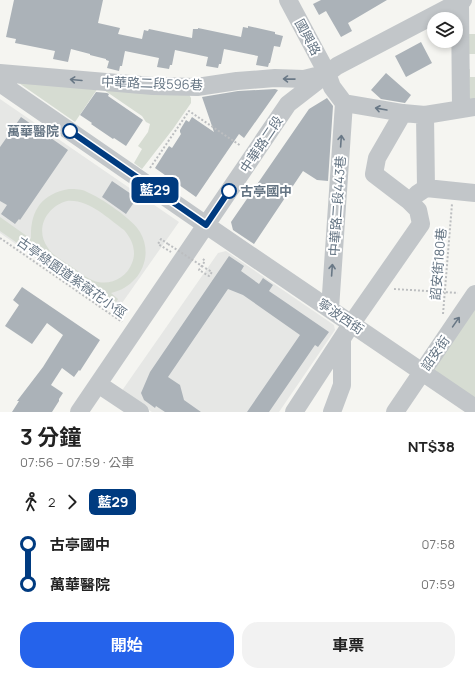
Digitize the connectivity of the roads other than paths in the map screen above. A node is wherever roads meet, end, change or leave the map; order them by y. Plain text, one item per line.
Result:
1 (288, 0) edge
2 (461, 1) edge
3 (468, 47) edge
4 (0, 73) edge
5 (327, 73) junction
6 (0, 83) edge
7 (344, 103) junction
8 (468, 108) edge
9 (403, 113) junction
10 (425, 115) junction
11 (426, 188) junction
12 (475, 193) edge
13 (408, 200) junction
14 (206, 225) junction
15 (467, 294) edge
16 (330, 309) junction
17 (352, 323) junction
18 (342, 339) junction
19 (422, 371) junction
20 (98, 384) junction
21 (475, 408) edge
22 (79, 412) edge
23 (140, 412) edge
24 (294, 412) edge
25 (332, 412) edge
26 (395, 412) edge

1 - 5 street, 國興路
2 - 3 street
2 - 5 street, 中華路二段
3 - 8 street
5 -> 4 street, 中華路二段596巷
5 - 7 street, 國興路
5 - 14 street, 中華路二段
6 - 14 street, 寧波西街
9 -> 7 street
16 -> 7 street, 中華路二段443巷
8 - 10 street
9 - 10 street
9 - 13 street
10 - 11 street
11 - 12 street
11 - 13 street
13 - 17 street
14 - 16 street, 寧波西街
14 - 20 street, 中華路二段
19 -> 15 street, 詔安街
16 - 17 street, 寧波西街
17 - 18 street
17 - 19 street, 寧波西街
18 - 24 street
18 - 25 street
19 - 21 street, 寧波西街
19 - 26 street, 詔安街
20 - 22 street, 中華路二段
20 - 23 street

